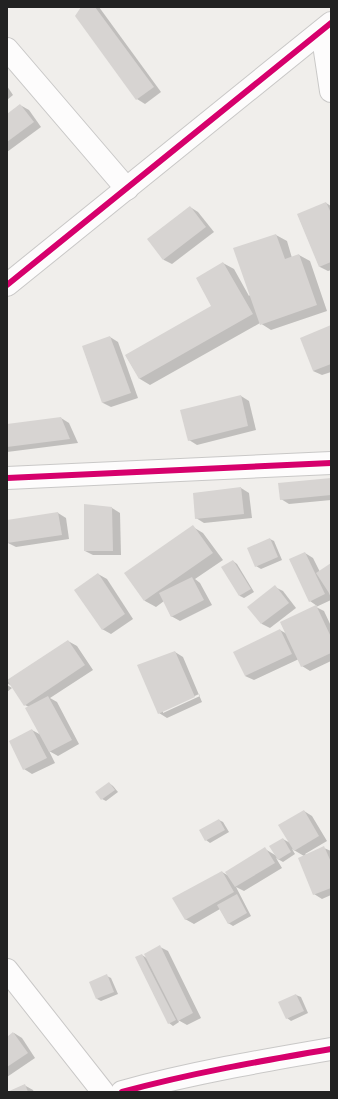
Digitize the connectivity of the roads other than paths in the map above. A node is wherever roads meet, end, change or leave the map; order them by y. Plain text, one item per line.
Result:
1 (327, 27) edge
2 (7, 49) edge
3 (331, 91) edge
4 (127, 189) junction
5 (7, 285) edge
6 (331, 463) edge
7 (7, 478) edge
8 (7, 970) edge
9 (331, 1049) edge
10 (103, 1092) edge
11 (122, 1092) edge

1 - 3 street
1 - 4 street
2 - 4 street
4 - 5 street
6 - 7 street
8 - 10 street
9 - 11 street

